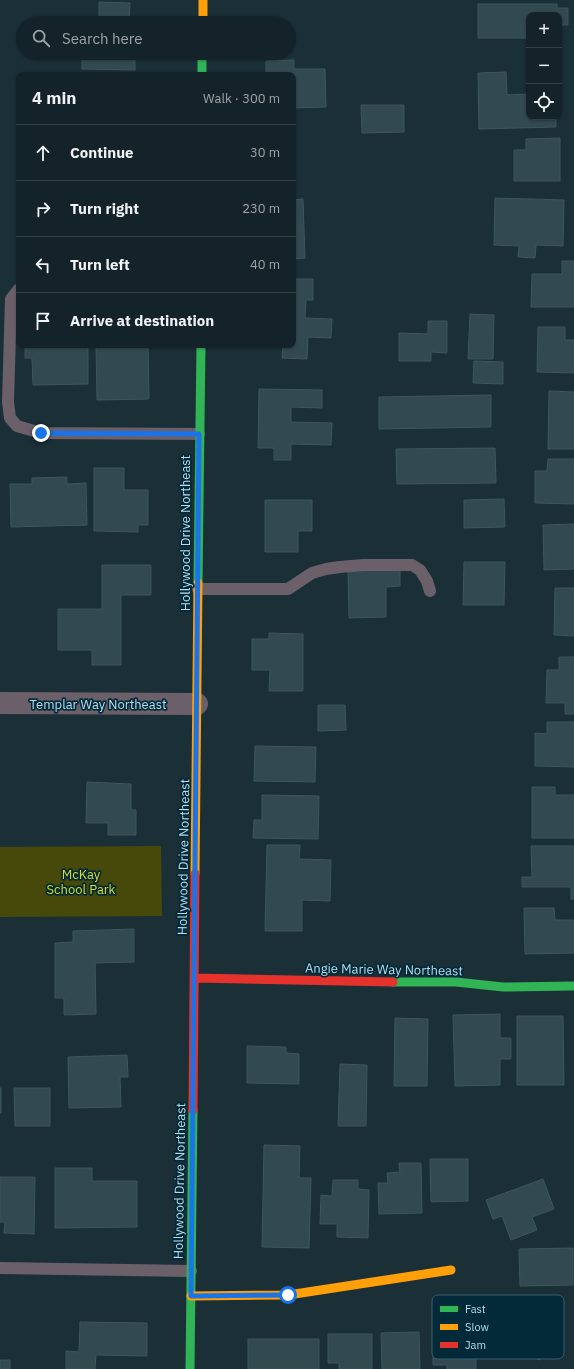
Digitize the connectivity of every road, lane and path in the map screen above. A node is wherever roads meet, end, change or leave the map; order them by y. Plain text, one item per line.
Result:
1 (203, 0) edge
2 (203, 16) edge
3 (202, 60) edge
4 (202, 72) edge
5 (16, 293) edge
6 (201, 348) edge
7 (199, 434) junction
8 (198, 589) junction
9 (430, 592) dead end
10 (0, 703) edge
11 (197, 704) junction
12 (194, 978) junction
13 (574, 986) edge
14 (0, 1268) edge
15 (451, 1270) dead end
16 (191, 1271) junction
17 (191, 1296) junction
18 (190, 1369) edge

1 - 2 street
3 - 4 street
5 - 7 lane
6 - 7 street, Hollywood Drive Northeast
7 - 8 street, Hollywood Drive Northeast
8 - 9 lane
8 - 11 street, Hollywood Drive Northeast
10 - 11 street, Templar Way Northeast
11 - 12 street, Hollywood Drive Northeast
12 - 13 street, Angie Marie Way Northeast
12 - 16 street, Hollywood Drive Northeast
14 - 16 lane
15 - 17 street
16 - 17 street, Hollywood Drive Northeast
17 - 18 street, Hollywood Drive Northeast

